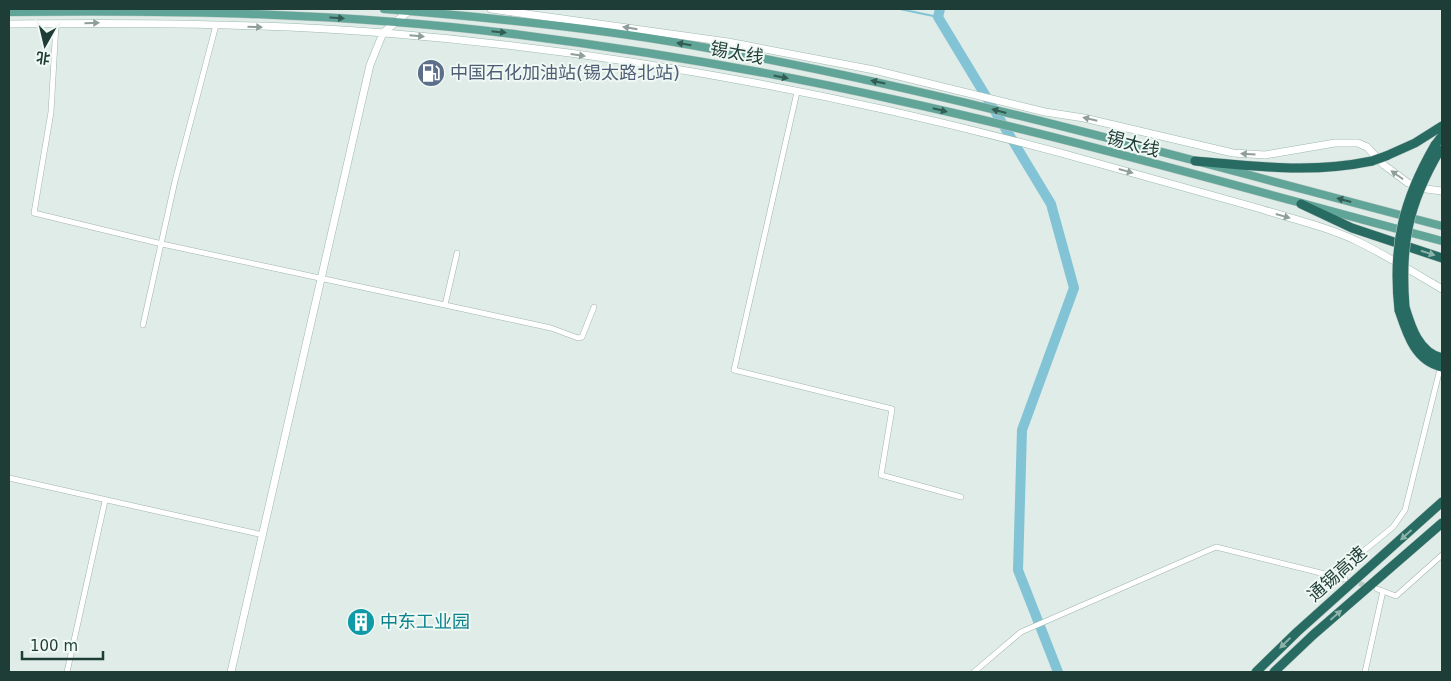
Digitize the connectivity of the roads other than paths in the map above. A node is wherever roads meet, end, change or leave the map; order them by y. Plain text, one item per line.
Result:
1 (384, 9) edge
2 (491, 9) edge
3 (410, 10) edge
4 (9, 12) edge
5 (395, 22) junction
6 (9, 24) edge
7 (56, 24) junction
8 (216, 25) junction
9 (383, 33) junction
10 (797, 92) junction
11 (1442, 126) edge
12 (1442, 136) edge
13 (1439, 147) edge
14 (1195, 161) junction
15 (1442, 191) edge
16 (1301, 204) junction
17 (1442, 226) edge
18 (1442, 241) edge
19 (162, 244) junction
20 (457, 253) dead end
21 (1442, 258) edge
22 (322, 279) junction
23 (1442, 289) edge
24 (445, 305) junction
25 (594, 306) dead end
26 (1402, 308) junction
27 (142, 326) dead end
28 (1442, 358) edge
29 (1441, 370) edge
30 (9, 478) edge
31 (961, 497) dead end
32 (105, 501) junction
33 (1442, 502) edge
34 (1442, 523) edge
35 (263, 534) junction
36 (1442, 555) edge
37 (1334, 576) junction
38 (1345, 579) tunnel mouth
39 (1377, 590) tunnel mouth
40 (1383, 591) junction
41 (67, 672) edge
42 (231, 672) edge
43 (974, 672) edge
44 (1256, 672) edge
45 (1274, 672) edge
46 (1365, 672) edge

1 - 3 main road, 锡太线
15 -> 2 main road
3 - 5 main road
14 -> 3 main road, 锡太线
4 -> 5 main road, 锡太线
5 - 9 main road
5 -> 16 main road, 锡太线
6 - 7 main road
7 -> 8 main road
7 - 19 street
8 -> 9 main road
8 - 19 street
9 -> 10 main road
9 - 22 main road
10 -> 23 main road
10 - 31 street
11 - 14 highway, bridge
12 - 13 highway
13 - 26 highway, bridge
17 -> 14 main road, 锡太线
16 - 18 main road, 锡太线
16 -> 21 highway
19 - 22 street
19 - 27 street
20 - 24 street
22 - 24 street
22 - 35 main road
24 - 25 street
26 - 28 highway
26 - 29 highway
29 - 37 street
30 - 32 street
32 - 35 street
32 - 41 street
33 -> 44 highway, 通锡高速
45 -> 34 highway, 通锡高速
35 - 42 main road
36 - 40 street
37 - 38 street
37 - 43 street
39 - 40 street
40 - 46 street

